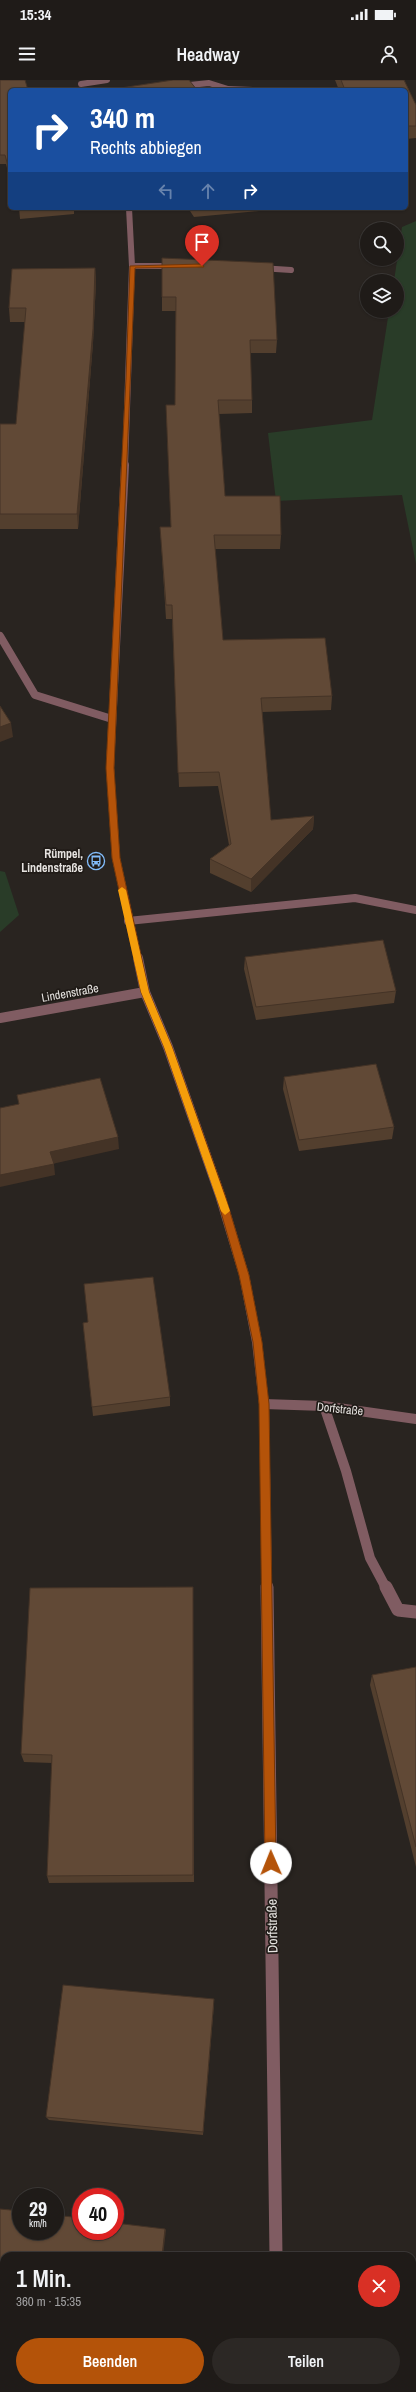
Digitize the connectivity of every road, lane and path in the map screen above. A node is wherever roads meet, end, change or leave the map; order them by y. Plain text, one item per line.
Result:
1 (107, 80) edge
2 (80, 82) edge
3 (171, 87) edge
4 (225, 88) edge
5 (129, 210) edge
6 (132, 266) junction
7 (178, 266) edge
8 (252, 268) edge
9 (291, 270) dead end
10 (0, 636) edge
11 (112, 719) junction
12 (416, 910) edge
13 (128, 921) junction
14 (145, 992) junction
15 (0, 1018) edge
16 (264, 1404) junction
17 (324, 1406) junction
18 (416, 1419) edge
19 (416, 1612) edge
20 (276, 2252) edge

1 - 2 street
3 - 4 street
5 - 6 street, Dorfstraße
6 - 7 street
6 - 11 street, Dorfstraße
8 - 9 street
10 - 11 street
11 - 13 street, Dorfstraße
12 - 13 street
13 - 14 street, Dorfstraße
14 - 15 street, Lindenstraße
14 - 16 street, Dorfstraße
16 - 17 street, Dorfstraße
16 - 20 street, Dorfstraße
17 - 18 street, Dorfstraße
17 - 19 street

